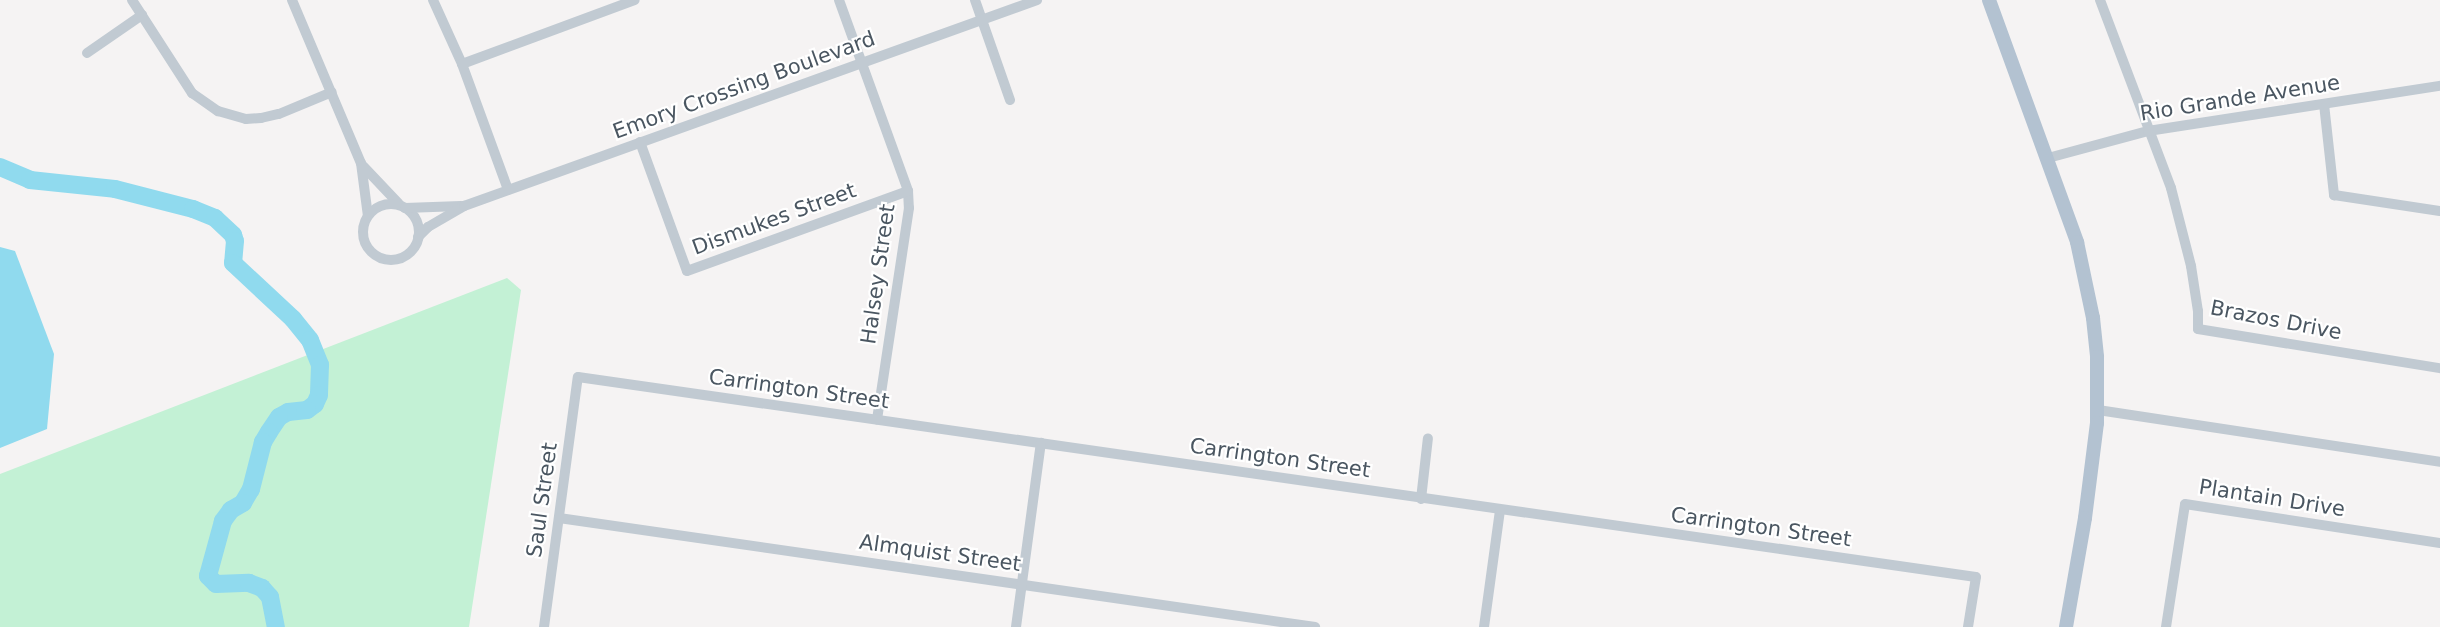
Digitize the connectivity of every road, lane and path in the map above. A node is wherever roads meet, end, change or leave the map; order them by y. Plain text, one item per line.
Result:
1 (132, 0) edge
2 (292, 0) edge
3 (433, 0) edge
4 (635, 0) edge
5 (839, 0) edge
6 (975, 0) edge
7 (1037, 0) edge
8 (1989, 0) edge
9 (2100, 0) edge
10 (142, 15) junction
11 (982, 20) junction
12 (87, 53) dead end
13 (462, 64) junction
14 (862, 64) junction
15 (2440, 86) edge
16 (332, 92) junction
17 (1010, 100) dead end
18 (2324, 104) junction
19 (2148, 131) junction
20 (640, 142) junction
21 (2048, 158) junction
22 (361, 163) junction
23 (508, 190) junction
24 (908, 191) junction
25 (464, 206) junction
26 (403, 207) junction
27 (2440, 211) edge
28 (368, 216) junction
29 (418, 237) junction
30 (2440, 368) edge
31 (579, 377) joint
32 (2098, 410) junction
33 (877, 420) junction
34 (1428, 438) dead end
35 (1041, 443) junction
36 (2440, 462) edge
37 (1421, 499) junction
38 (1500, 510) junction
39 (559, 518) junction
40 (2440, 543) edge
41 (1022, 585) junction
42 (544, 627) edge
43 (1016, 627) edge
44 (1315, 627) edge
45 (1484, 627) edge
46 (1968, 627) edge
47 (2066, 627) edge
48 (2166, 627) edge

1 - 10 street
2 - 16 street
3 - 13 street
4 - 13 street
5 - 14 street, Halsey Street
6 - 11 street
7 - 11 street, Emory Crossing Boulevard
8 - 21 main road
9 - 19 street
10 - 12 street
10 - 16 street
11 - 14 street, Emory Crossing Boulevard
11 - 17 street
13 - 23 street
14 - 20 street, Emory Crossing Boulevard
14 - 24 street, Halsey Street
15 - 18 street, Rio Grande Avenue
16 - 22 street
18 - 19 street, Rio Grande Avenue
18 - 27 street
19 - 21 street, Rio Grande Avenue
19 - 30 street, Brazos Drive
20 - 23 street, Emory Crossing Boulevard
20 - 24 street, Dismukes Street
21 - 32 main road
22 - 26 street
22 - 28 street
23 - 25 street, Emory Crossing Boulevard
24 - 33 street, Halsey Street
25 - 26 street
25 - 29 street
26 - 28 street
26 - 29 street
28 - 29 street
31 - 33 street, Carrington Street
31 - 39 street, Saul Street
32 - 36 street
32 - 47 main road
33 - 35 street, Carrington Street
34 - 37 street
35 - 37 street, Carrington Street
35 - 41 street
37 - 38 street, Carrington Street
38 - 45 street
38 - 46 street, Carrington Street
39 - 41 street, Almquist Street
39 - 42 street, Saul Street
40 - 48 street, Plantain Drive
41 - 43 street
41 - 44 street, Almquist Street

